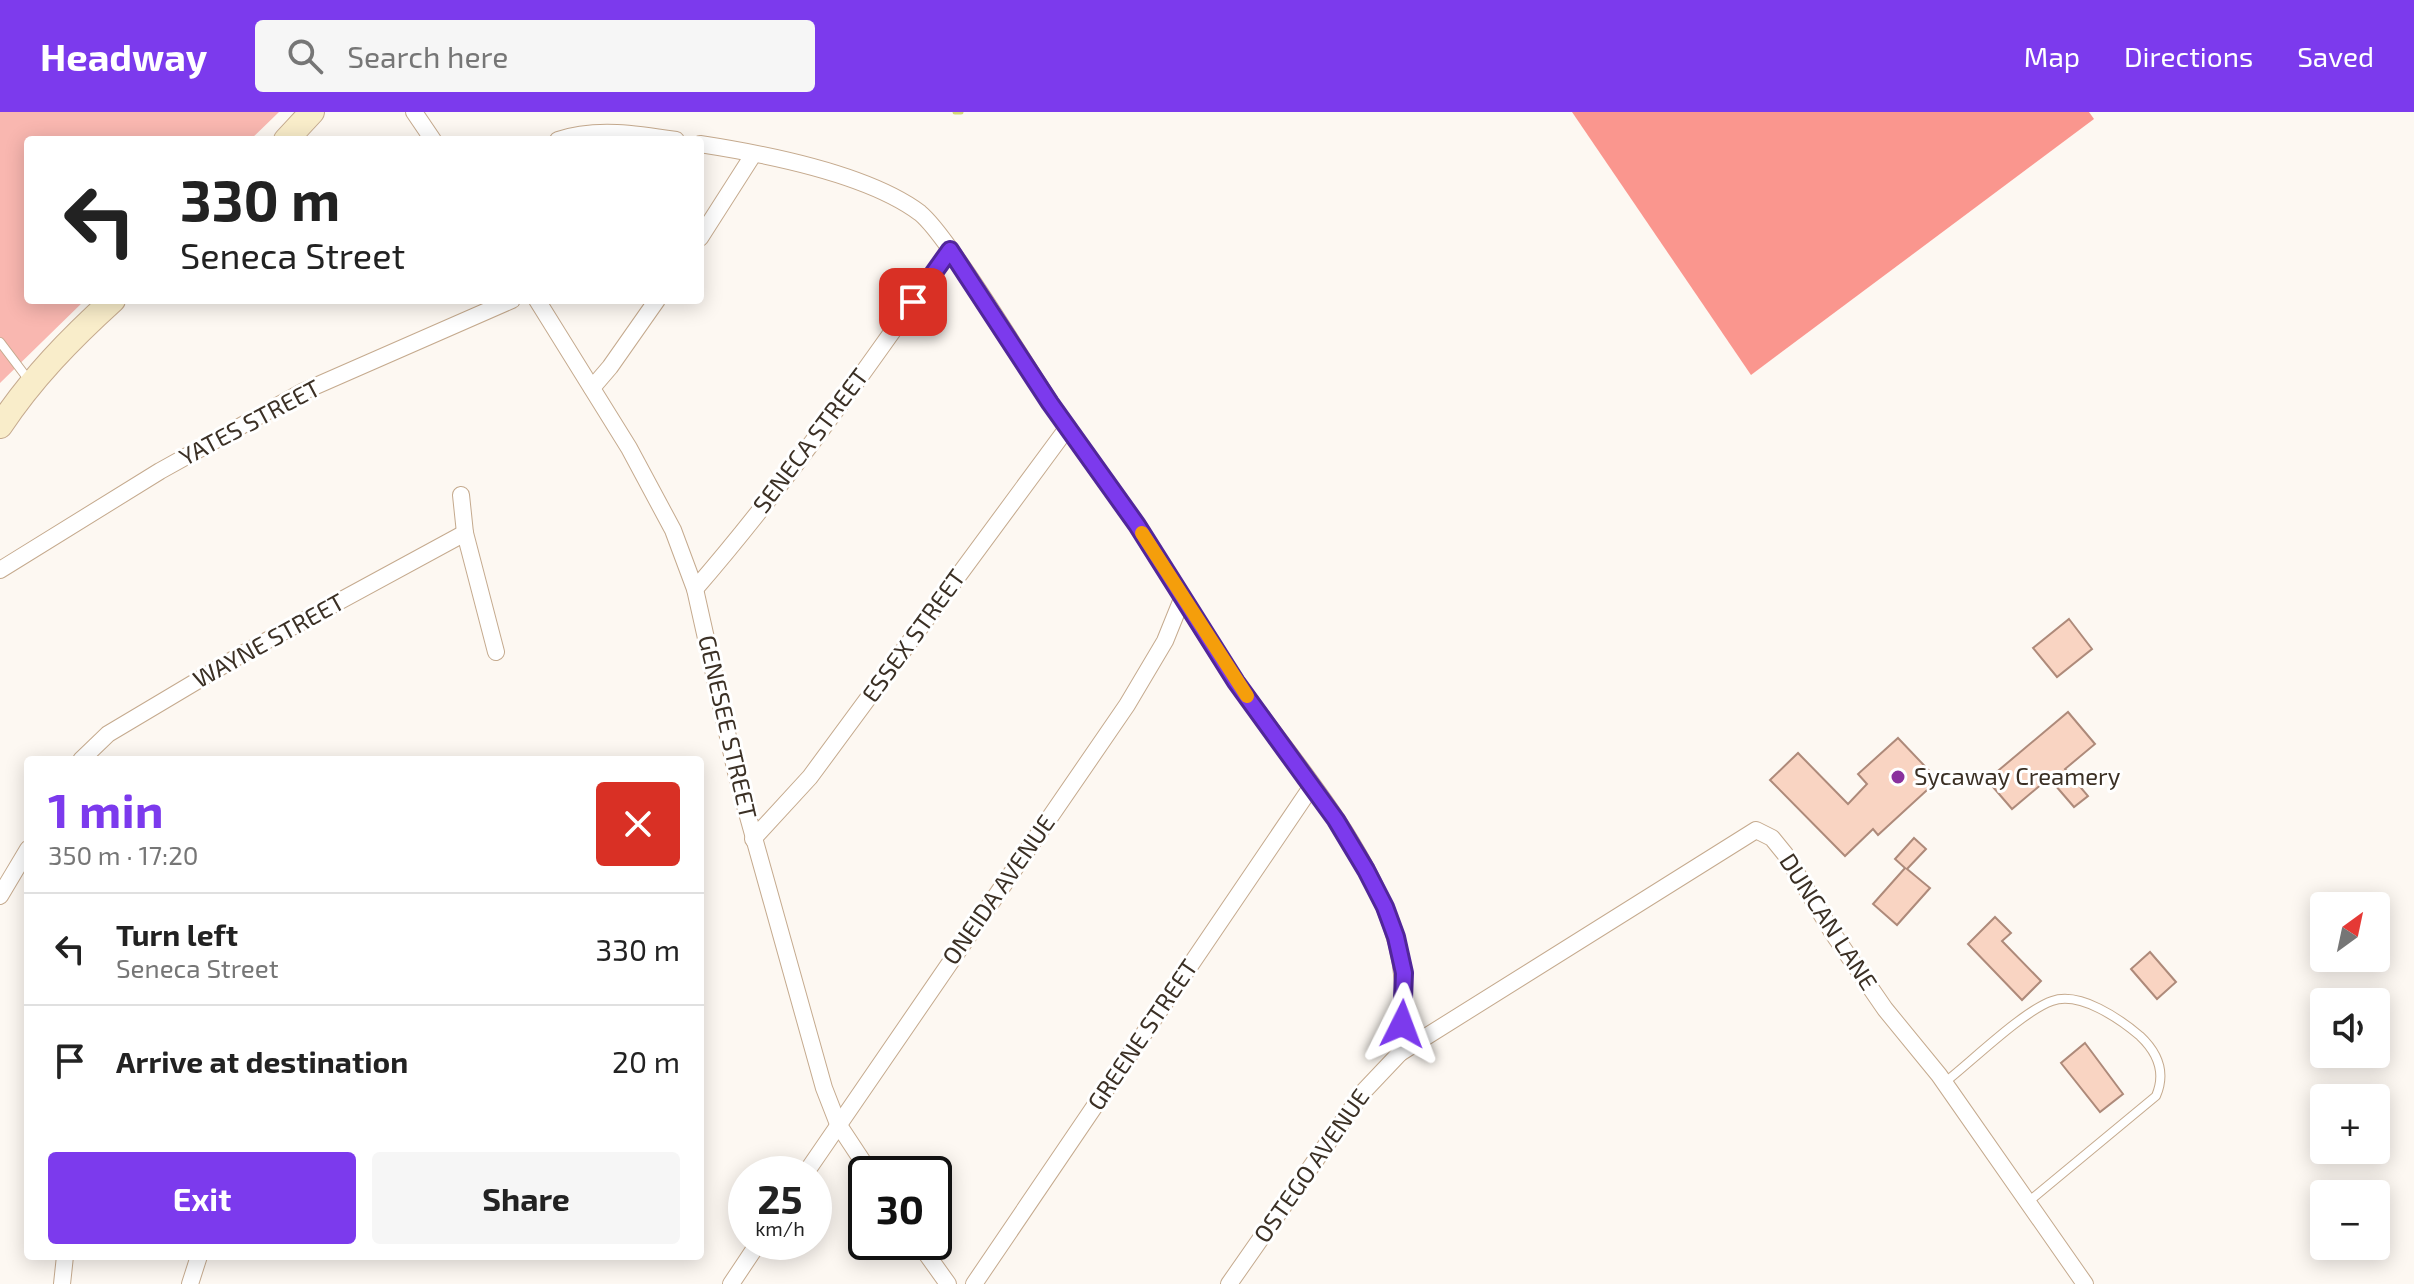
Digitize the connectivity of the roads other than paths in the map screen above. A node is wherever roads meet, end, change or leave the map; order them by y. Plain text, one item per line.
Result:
1 (312, 112) edge
2 (414, 112) edge
3 (290, 136) edge
4 (430, 136) edge
5 (577, 136) edge
6 (651, 136) edge
7 (704, 145) edge
8 (753, 155) junction
9 (704, 232) edge
10 (950, 250) junction
11 (109, 304) edge
12 (503, 304) edge
13 (540, 304) edge
14 (654, 304) edge
15 (0, 342) edge
16 (33, 380) junction
17 (592, 388) junction
18 (0, 426) edge
19 (1068, 427) junction
20 (461, 495) dead end
21 (465, 533) junction
22 (0, 570) edge
23 (695, 589) junction
24 (1182, 599) junction
25 (496, 652) dead end
26 (85, 756) edge
27 (1312, 786) junction
28 (753, 839) junction
29 (24, 856) edge
30 (0, 896) edge
31 (1400, 1053) junction
32 (1944, 1083) junction
33 (838, 1124) junction
34 (817, 1156) edge
35 (859, 1156) edge
36 (2027, 1202) junction
37 (65, 1260) edge
38 (198, 1260) edge
39 (747, 1260) edge
40 (931, 1260) edge
41 (62, 1284) edge
42 (190, 1284) edge
43 (731, 1284) edge
44 (948, 1284) edge
45 (974, 1284) edge
46 (1229, 1284) edge
47 (2085, 1284) edge

1 - 3 street
2 - 4 street
5 - 6 street
7 - 8 street
8 - 9 street
8 - 10 street
10 - 19 street
10 - 23 street, SENECA STREET
11 - 16 street
12 - 22 street, YATES STREET
13 - 17 street, GENESEE STREET
14 - 17 street
15 - 16 lane
16 - 18 street
17 - 23 street, GENESEE STREET
19 - 24 street
19 - 28 street, ESSEX STREET
20 - 21 street
21 - 25 street
21 - 26 street, WAYNE STREET
23 - 28 street, GENESEE STREET
24 - 27 street
24 - 33 street, ONEIDA AVENUE
27 - 31 street
27 - 45 street, GREENE STREET
28 - 33 street, GENESEE STREET
29 - 30 street
31 - 32 street, DUNCAN LANE
31 - 46 street, OSTEGO AVENUE
32 - 36 street, DUNCAN LANE
32 - 36 lane
33 - 34 street, ONEIDA AVENUE
33 - 35 street, GENESEE STREET
36 - 47 street, DUNCAN LANE
37 - 41 street
38 - 42 street
39 - 43 street
40 - 44 street

